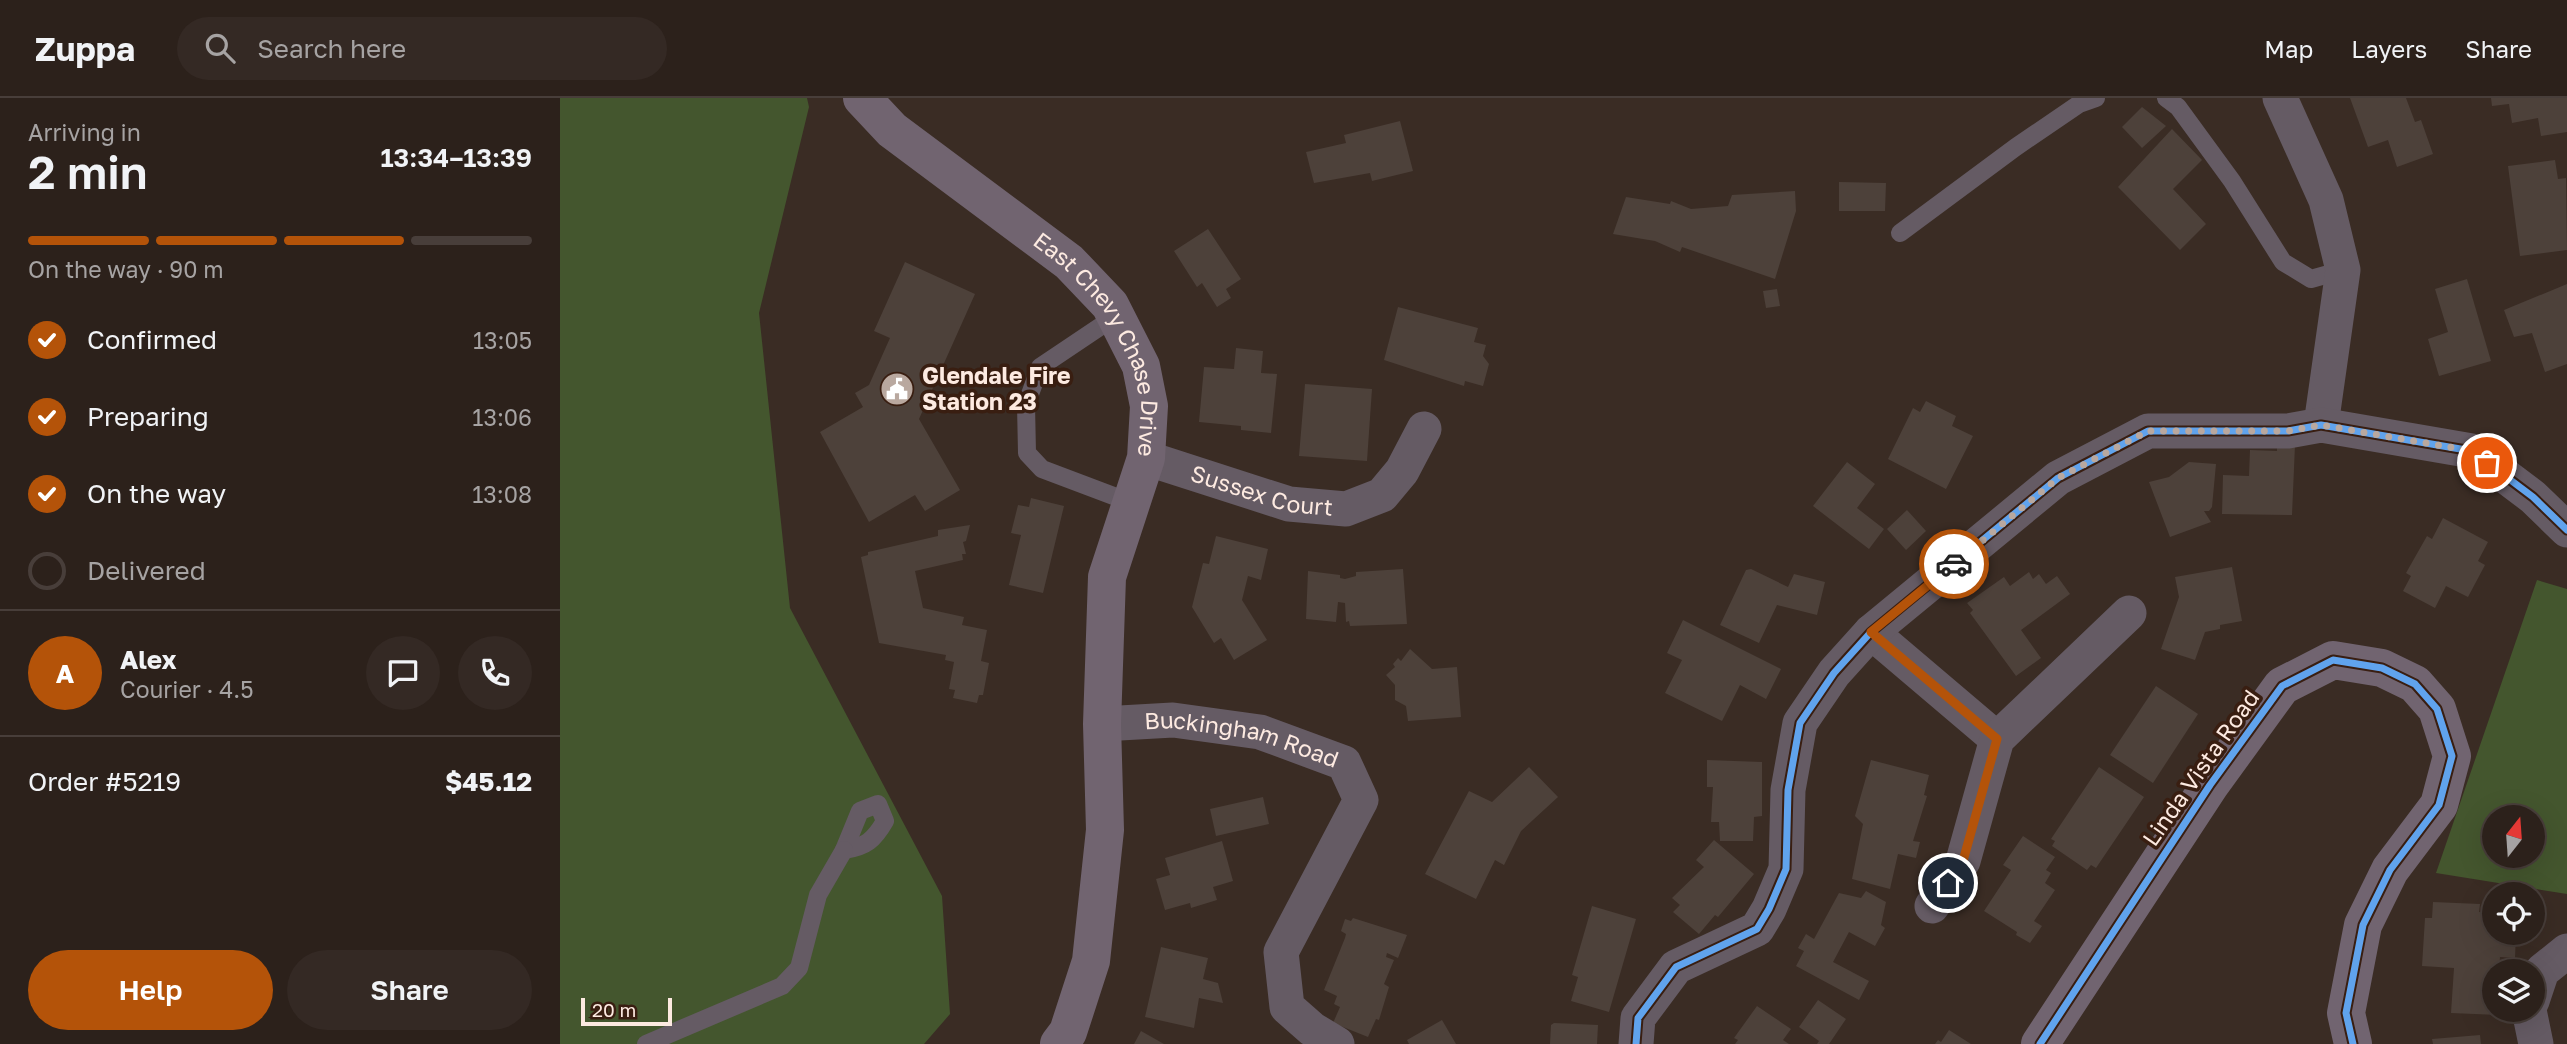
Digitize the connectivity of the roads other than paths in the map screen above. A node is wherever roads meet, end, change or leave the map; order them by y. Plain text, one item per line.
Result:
1 (862, 98) edge
2 (2096, 98) edge
3 (2166, 98) edge
4 (2280, 98) edge
5 (1900, 233) dead end
6 (2343, 270) junction
7 (1116, 316) junction
8 (2321, 425) junction
9 (1424, 429) dead end
10 (1146, 458) junction
11 (1132, 503) junction
12 (2567, 530) edge
13 (2129, 613) dead end
14 (1871, 632) junction
15 (1102, 724) junction
16 (1997, 739) junction
17 (844, 850) dead end
18 (1932, 906) dead end
19 (2567, 951) edge
20 (2545, 969) edge
21 (2531, 1022) edge
22 (646, 1044) edge
23 (1059, 1044) edge
24 (1337, 1044) edge
25 (1636, 1044) edge
26 (2040, 1044) edge
27 (2353, 1044) edge
28 (2536, 1044) edge

1 - 7 main road, East Chevy Chase Drive
2 - 5 lane
3 - 6 lane
4 - 6 street
6 - 8 street
7 - 10 main road, East Chevy Chase Drive
7 - 11 lane
8 - 12 street
8 - 14 street
9 - 10 street, Sussex Court
10 - 11 main road, East Chevy Chase Drive
11 - 15 main road, East Chevy Chase Drive
13 - 16 street
14 - 16 street
14 - 25 street
15 - 23 main road, East Chevy Chase Drive
15 - 24 street, Buckingham Road
16 - 18 street
17 - 22 lane
19 - 20 street
21 - 28 street
26 - 27 main road, Linda Vista Road

